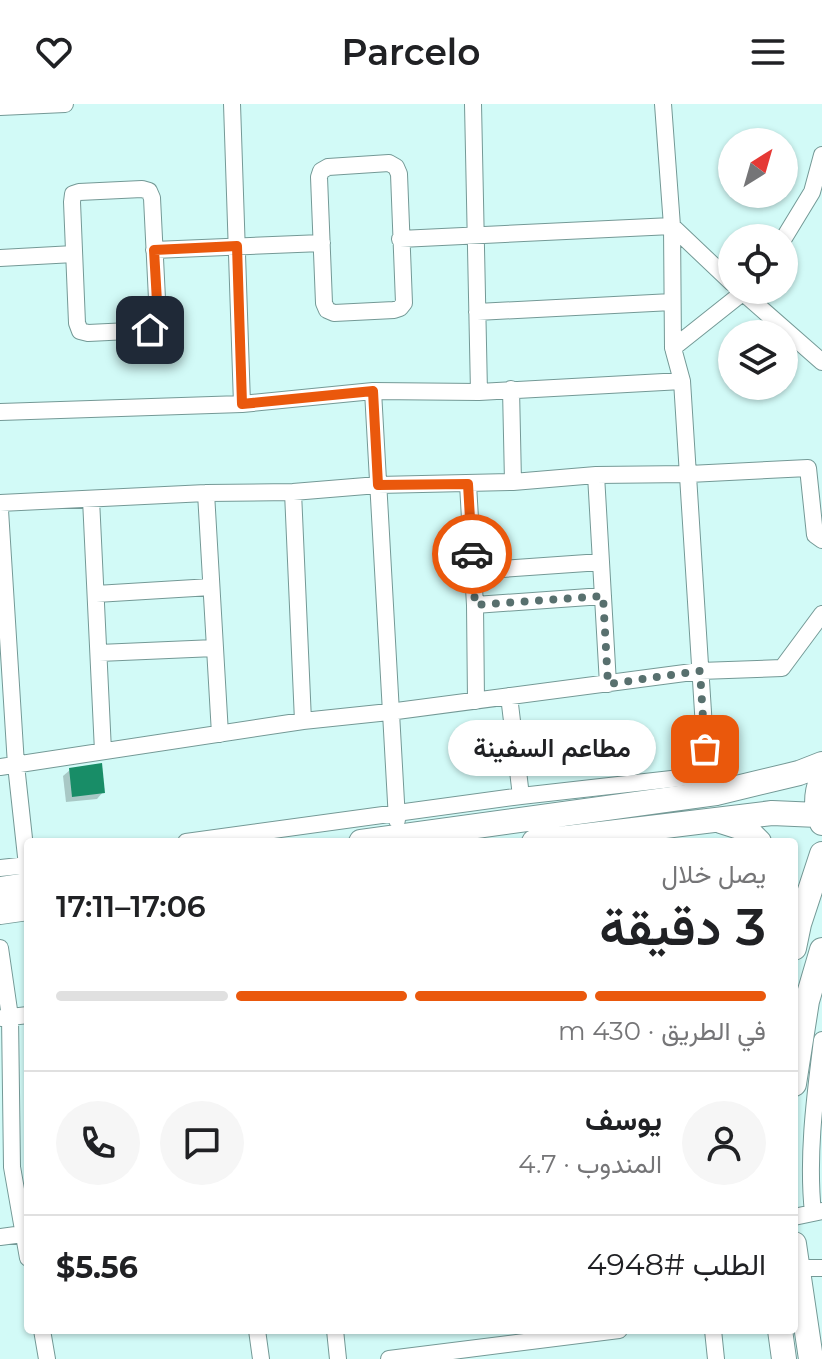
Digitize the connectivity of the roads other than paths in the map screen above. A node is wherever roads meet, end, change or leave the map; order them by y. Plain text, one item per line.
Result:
1 (65, 104) edge
2 (232, 104) edge
3 (473, 104) edge
4 (663, 104) edge
5 (0, 107) edge
6 (822, 155) edge
7 (817, 195) edge
8 (795, 224) edge
9 (672, 226) junction
10 (476, 236) junction
11 (400, 239) junction
12 (322, 243) junction
13 (237, 246) junction
14 (154, 250) junction
15 (74, 254) junction
16 (0, 258) edge
17 (718, 269) edge
18 (672, 302) junction
19 (723, 304) edge
20 (757, 304) edge
21 (477, 312) junction
22 (673, 348) junction
23 (822, 362) edge
24 (682, 381) junction
25 (511, 389) junction
26 (373, 391) junction
27 (479, 392) junction
28 (242, 404) junction
29 (0, 412) edge
30 (689, 474) junction
31 (596, 475) junction
32 (513, 482) junction
33 (468, 484) junction
34 (378, 485) junction
35 (293, 492) junction
36 (206, 493) junction
37 (91, 499) junction
38 (0, 503) edge
39 (0, 510) edge
40 (822, 540) edge
41 (601, 562) junction
42 (473, 571) junction
43 (211, 587) junction
44 (96, 594) junction
45 (603, 596) junction
46 (475, 605) junction
47 (822, 614) edge
48 (215, 648) junction
49 (99, 653) junction
50 (700, 671) junction
51 (608, 684) junction
52 (509, 696) junction
53 (476, 701) junction
54 (389, 712) junction
55 (303, 721) junction
56 (220, 734) junction
57 (103, 751) junction
58 (822, 764) edge
59 (8, 766) edge
60 (822, 778) edge
61 (712, 784) junction
62 (521, 796) junction
63 (396, 812) junction
64 (715, 818) junction
65 (820, 819) edge
66 (649, 835) edge
67 (399, 837) junction
68 (214, 838) edge
69 (391, 838) edge
70 (600, 838) edge
71 (755, 838) edge
72 (24, 851) edge
73 (822, 854) edge
74 (0, 868) edge
75 (24, 871) edge
76 (24, 874) edge
77 (0, 889) edge
78 (24, 909) edge
79 (0, 912) edge
80 (798, 924) edge
81 (0, 948) edge
82 (822, 950) edge
83 (807, 1001) junction
84 (5, 1018) edge
85 (822, 1038) edge
86 (798, 1058) edge
87 (818, 1101) edge
88 (12, 1167) junction
89 (24, 1176) edge
90 (818, 1212) edge
91 (798, 1216) edge
92 (23, 1234) junction
93 (0, 1237) edge
94 (24, 1239) edge
95 (798, 1250) edge
96 (810, 1268) edge
97 (43, 1334) edge
98 (258, 1334) edge
99 (335, 1334) edge
100 (552, 1334) edge
101 (713, 1334) edge
102 (781, 1334) edge
103 (500, 1337) edge
104 (47, 1359) edge
105 (261, 1359) edge
106 (338, 1359) edge
107 (389, 1359) edge
108 (716, 1359) edge
109 (784, 1359) edge
110 (811, 1359) edge

1 - 5 street
2 - 13 street
3 - 10 street
4 - 9 street
6 - 7 street
7 - 8 street
9 - 10 street
9 - 17 street
9 - 18 street
10 - 11 street
10 - 21 street
11 - 12 street
11 - 12 street
12 - 13 street
13 - 14 street
13 - 28 street
14 - 15 street
14 - 15 street
15 - 16 street
18 - 21 street
18 - 22 street
19 - 22 street
20 - 23 street
21 - 27 street
22 - 24 street
24 - 25 street
24 - 30 street
25 - 27 street
25 - 32 street
26 - 27 street
26 - 28 street
26 - 34 street
28 - 29 street
30 - 31 street
30 - 40 street
30 - 50 street
31 - 32 street
31 - 41 street
32 - 33 street
33 - 34 street
33 - 42 street
34 - 35 street
34 - 54 street
35 - 36 street
35 - 55 street
36 - 37 street
36 - 43 street
37 - 38 street
37 - 44 street
39 - 59 street
41 - 42 street
41 - 45 street
42 - 46 street
43 - 44 street
43 - 48 street
44 - 49 street
45 - 46 street
45 - 51 street
46 - 53 street
47 - 50 street
48 - 49 street
48 - 56 street
49 - 57 street
50 - 51 street
50 - 61 street
51 - 52 street
52 - 53 street
52 - 62 street
53 - 54 street
54 - 55 street
54 - 63 street
55 - 56 street
56 - 57 street
57 - 59 street
58 - 61 highway
59 - 72 street
60 - 65 highway
61 - 62 street
61 - 67 highway
62 - 63 street
63 - 67 street
63 - 68 street
64 - 65 highway
64 - 66 highway
64 - 71 highway
66 - 70 highway
67 - 69 highway
73 - 80 highway
74 - 75 street
76 - 77 highway
78 - 79 highway
81 - 84 street
82 - 83 highway
83 - 85 street
83 - 86 highway
84 - 88 street
85 - 87 street
87 - 90 street
88 - 89 street
88 - 92 street
90 - 91 street
92 - 93 street
92 - 94 street
95 - 96 highway
96 - 110 highway
97 - 104 street
98 - 105 street
99 - 106 street
100 - 103 street
101 - 108 street
102 - 109 highway
103 - 107 street

